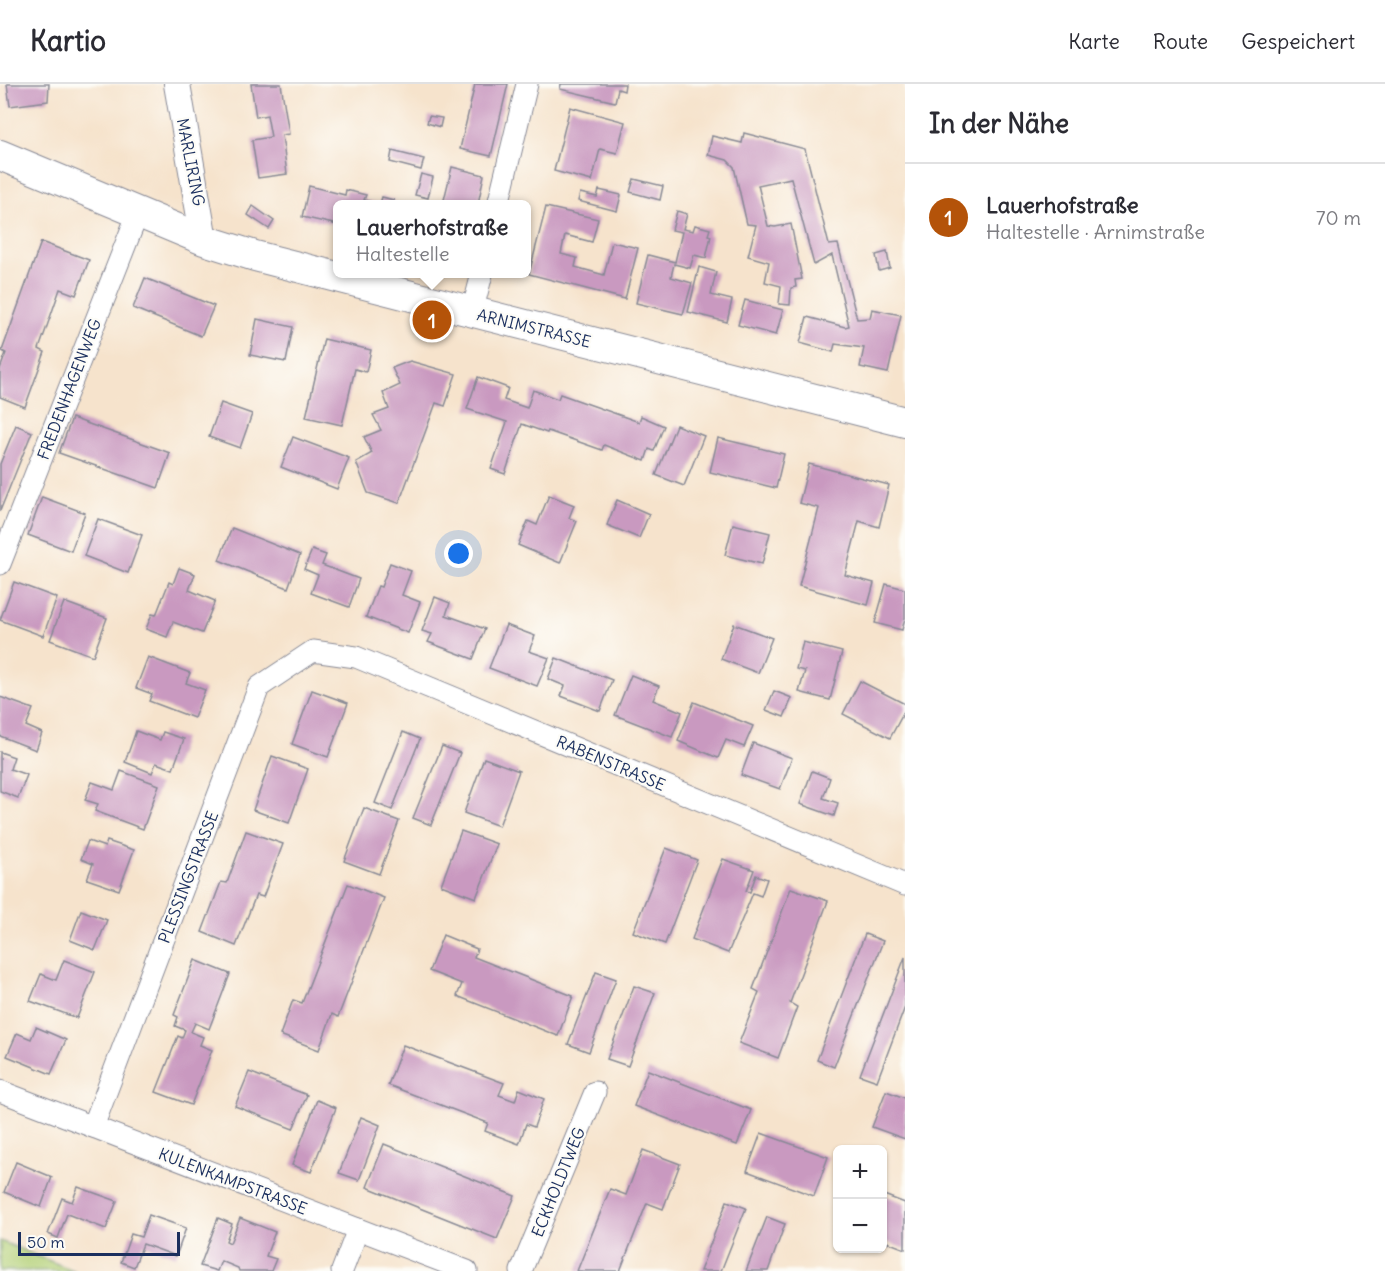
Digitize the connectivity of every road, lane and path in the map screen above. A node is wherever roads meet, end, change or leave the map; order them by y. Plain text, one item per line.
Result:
1 (177, 84) edge
2 (527, 84) edge
3 (0, 155) edge
4 (499, 200) edge
5 (138, 213) junction
6 (204, 240) junction
7 (333, 276) edge
8 (340, 278) edge
9 (481, 278) edge
10 (472, 312) junction
11 (905, 422) edge
12 (0, 564) edge
13 (313, 651) joint
14 (905, 885) edge
15 (0, 1091) edge
16 (595, 1092) dead end
17 (93, 1127) junction
18 (358, 1229) junction
19 (342, 1271) edge
20 (467, 1271) edge
21 (521, 1271) edge

1 - 6 street, MARLIRING
2 - 4 street
3 - 5 main road, ARNIMSTRASSE
5 - 6 main road, ARNIMSTRASSE
5 - 12 street, FREDENHAGENWEG
6 - 7 main road, ARNIMSTRASSE
8 - 10 main road, ARNIMSTRASSE
9 - 10 street
10 - 11 main road, ARNIMSTRASSE
13 - 14 street, RABENSTRASSE
13 - 17 street, PLESSINGSTRASSE
15 - 17 street, KULENKAMPSTRASSE
16 - 21 street, ECKHOLDTWEG
17 - 18 street, KULENKAMPSTRASSE
18 - 19 street
18 - 20 street, KULENKAMPSTRASSE

